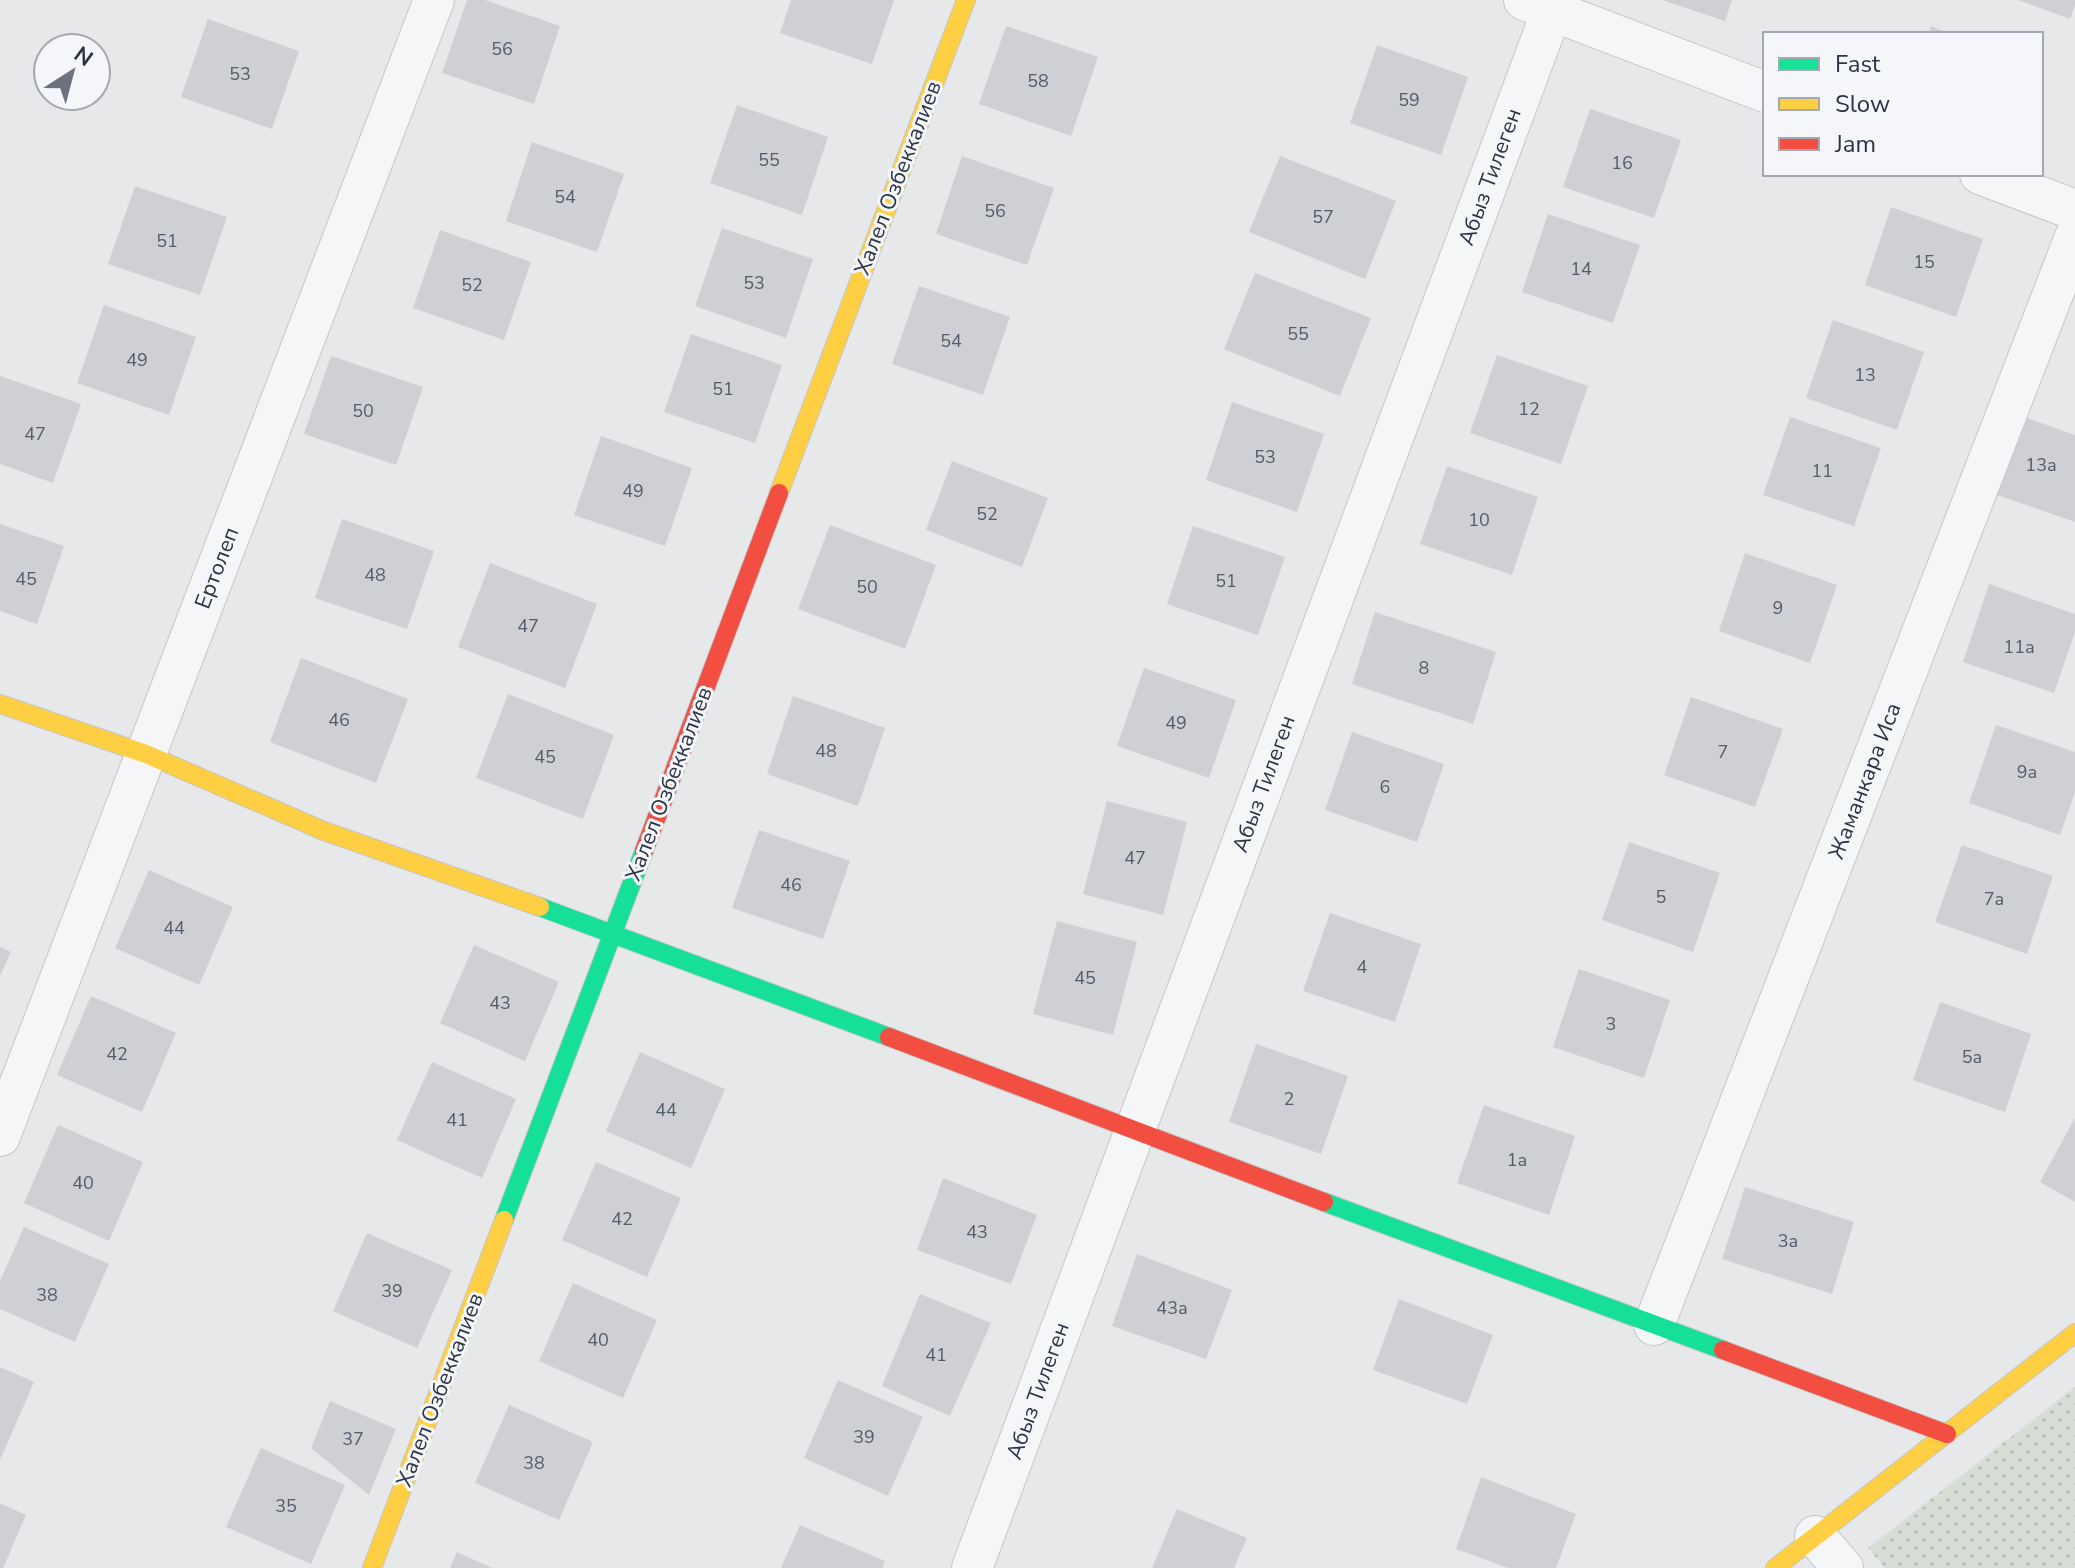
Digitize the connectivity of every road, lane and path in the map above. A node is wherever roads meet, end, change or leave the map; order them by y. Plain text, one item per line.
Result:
1 (434, 0) edge
2 (966, 0) edge
3 (1544, 4) edge
4 (1763, 91) edge
5 (1985, 176) edge
6 (2075, 210) edge
7 (2075, 237) edge
8 (0, 704) edge
9 (146, 754) junction
10 (613, 932) junction
11 (1135, 1131) junction
12 (0, 1136) edge
13 (1654, 1325) junction
14 (2075, 1333) edge
15 (1947, 1434) junction
16 (1815, 1536) junction
17 (372, 1568) edge
18 (972, 1568) edge
19 (1775, 1568) edge
20 (1843, 1568) edge

1 - 9 street, Ертолеп
2 - 10 street, Халел Озбеккалиев
3 - 4 street
3 - 11 street, Абыз Тилеген
5 - 6 street
7 - 13 street, Жаманкара Иса
8 - 9 street
9 - 10 street
9 - 12 street, Ертолеп
10 - 11 street
10 - 17 street, Халел Озбеккалиев
11 - 13 street
11 - 18 street, Абыз Тилеген
13 - 15 street
14 - 15 street
15 - 16 street
16 - 19 street
16 - 20 street

